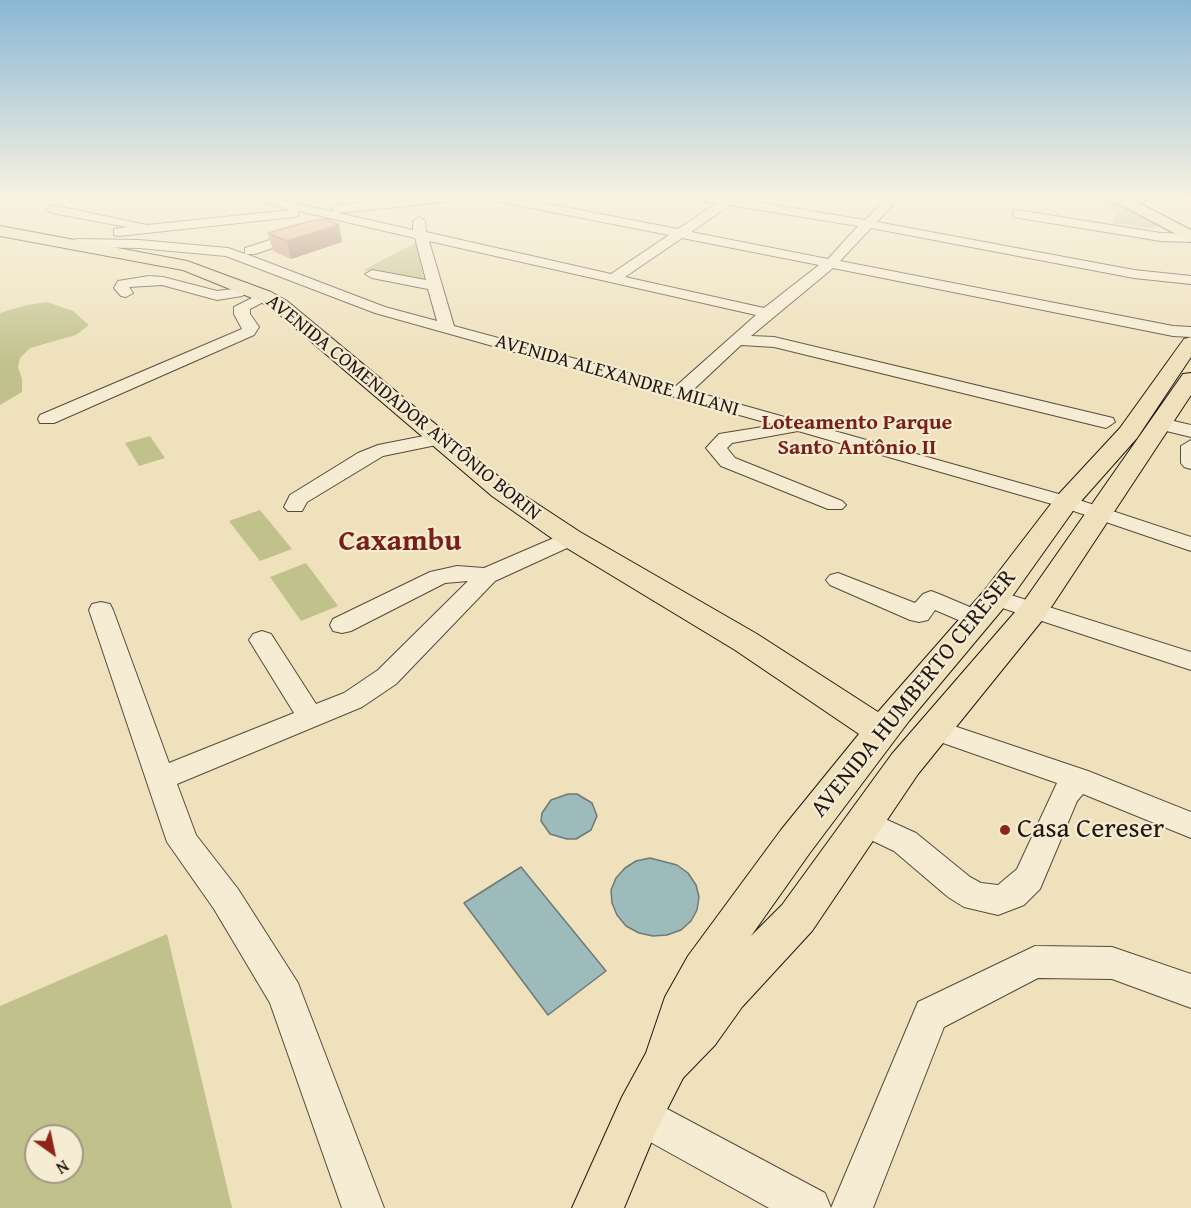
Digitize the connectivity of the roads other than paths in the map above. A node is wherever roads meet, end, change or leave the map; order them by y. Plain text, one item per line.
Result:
1 (121, 252) edge
2 (229, 252) edge
3 (254, 252) edge
4 (425, 252) edge
5 (504, 252) edge
6 (654, 252) edge
7 (776, 252) edge
8 (841, 252) edge
9 (1019, 252) edge
10 (831, 263) junction
11 (372, 274) dead end
12 (615, 278) junction
13 (1191, 280) edge
14 (435, 286) junction
15 (256, 291) junction
16 (126, 293) dead end
17 (346, 299) junction
18 (767, 313) junction
19 (447, 328) junction
20 (751, 328) junction
21 (1191, 332) edge
22 (1185, 338) edge
23 (738, 340) junction
24 (774, 342) junction
25 (678, 394) junction
26 (1181, 413) edge
27 (47, 418) dead end
28 (1106, 422) dead end
29 (799, 426) junction
30 (439, 439) junction
31 (1191, 446) edge
32 (1191, 463) edge
33 (1066, 502) junction
34 (835, 506) dead end
35 (295, 507) dead end
36 (1099, 512) junction
37 (570, 538) junction
38 (1191, 544) edge
39 (487, 576) junction
40 (838, 580) dead end
41 (985, 608) junction
42 (101, 610) dead end
43 (1033, 611) junction
44 (342, 625) dead end
45 (262, 640) dead end
46 (1191, 661) edge
47 (310, 717) junction
48 (890, 722) junction
49 (933, 729) junction
50 (162, 778) junction
51 (1078, 779) junction
52 (862, 822) junction
53 (1191, 825) edge
54 (1191, 991) edge
55 (666, 1063) junction
56 (639, 1114) junction
57 (363, 1208) edge
58 (598, 1208) edge
59 (810, 1208) edge
60 (852, 1208) edge

1 - 15 main road, AVENIDA COMENDADOR ANTÔNIO BORIN
2 - 17 street, AVENIDA ALEXANDRE MILANI
3 - 17 street
4 - 14 street
5 - 12 street
6 - 12 street
7 - 10 street
8 - 10 street
9 - 13 street
10 - 18 street
10 - 22 street
11 - 14 street
12 - 18 street
14 - 19 street
15 - 16 street
15 - 27 street
15 - 30 main road, AVENIDA COMENDADOR ANTÔNIO BORIN
17 - 19 street, AVENIDA ALEXANDRE MILANI
18 - 20 street
19 - 25 street, AVENIDA ALEXANDRE MILANI
20 - 23 street
20 - 24 street
21 - 22 street
22 - 33 main road, AVENIDA HUMBERTO CERESER
23 - 24 street
23 - 25 street
24 - 28 street
25 - 29 street, AVENIDA ALEXANDRE MILANI
26 - 31 street
26 - 36 main road, AVENIDA HUMBERTO CERESER
29 - 33 street, AVENIDA ALEXANDRE MILANI
29 - 34 street
30 - 35 street
30 - 37 main road, AVENIDA COMENDADOR ANTÔNIO BORIN
31 - 32 street
33 - 36 street, AVENIDA ALEXANDRE MILANI
33 - 41 main road, AVENIDA HUMBERTO CERESER
36 - 38 street, AVENIDA ALEXANDRE MILANI
36 - 43 main road, AVENIDA HUMBERTO CERESER
37 - 39 street
37 - 48 main road, AVENIDA COMENDADOR ANTÔNIO BORIN
39 - 44 street
39 - 47 street
40 - 41 street
41 - 43 street
41 - 48 main road, AVENIDA HUMBERTO CERESER
42 - 50 street
43 - 46 street
43 - 49 main road, AVENIDA HUMBERTO CERESER
45 - 47 street
47 - 50 street
48 - 49 main road, AVENIDA COMENDADOR ANTÔNIO BORIN
48 - 55 main road, AVENIDA HUMBERTO CERESER
49 - 51 street
49 - 52 main road, AVENIDA HUMBERTO CERESER
50 - 57 street
51 - 52 street
51 - 53 street
52 - 55 main road, AVENIDA HUMBERTO CERESER
54 - 60 street
55 - 56 main road, AVENIDA HUMBERTO CERESER
56 - 58 main road, AVENIDA HUMBERTO CERESER
56 - 59 street

